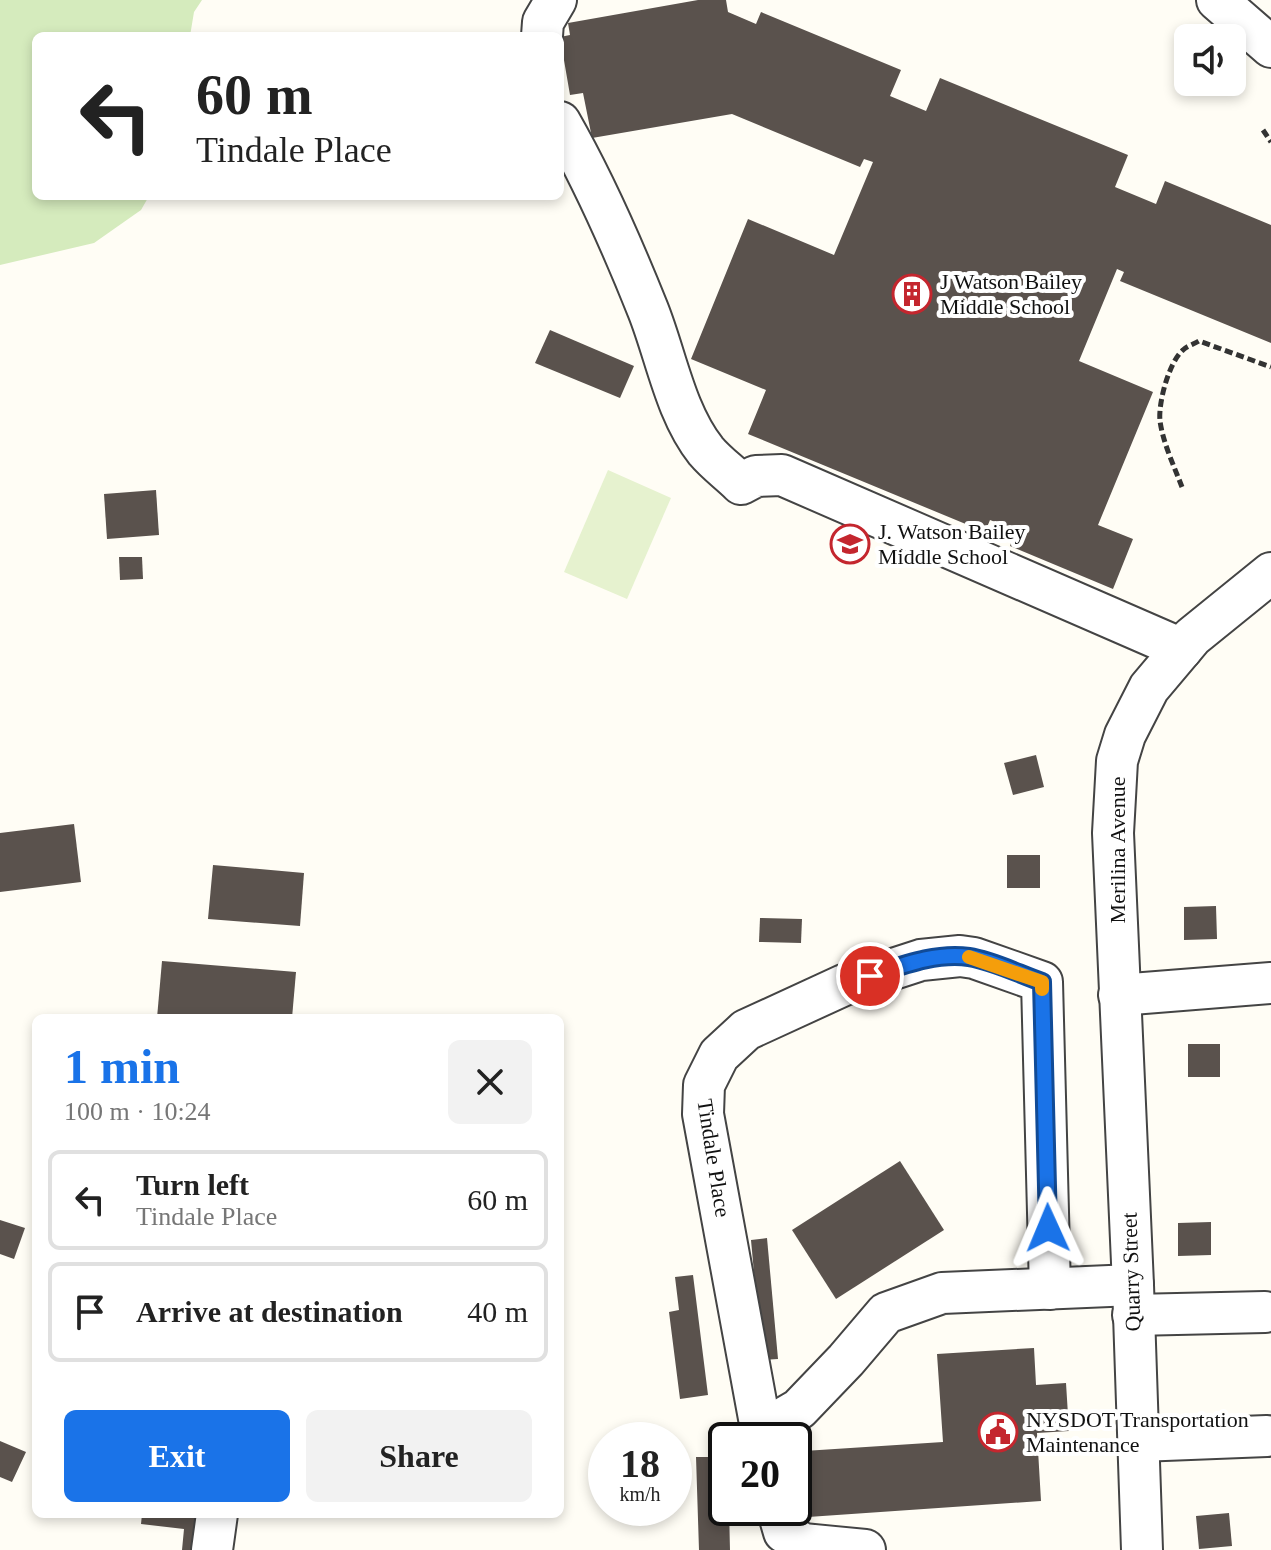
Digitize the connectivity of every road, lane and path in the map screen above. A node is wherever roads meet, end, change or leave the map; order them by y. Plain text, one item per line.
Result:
1 (556, 0) edge
2 (1217, 0) edge
3 (542, 32) edge
4 (1271, 47) edge
5 (564, 129) edge
6 (1263, 130) dead end
7 (1271, 142) edge
8 (1271, 367) edge
9 (1182, 487) dead end
10 (1271, 573) edge
11 (1182, 649) junction
12 (1271, 983) edge
13 (1119, 995) junction
14 (1050, 1289) junction
15 (1133, 1300) junction
16 (1265, 1312) dead end
17 (761, 1422) edge
18 (781, 1422) edge
19 (1267, 1436) dead end
20 (1139, 1441) junction
21 (216, 1518) edge
22 (782, 1526) edge
23 (212, 1550) edge
24 (865, 1550) edge
25 (1142, 1550) edge

1 - 3 street
2 - 4 street
5 - 11 street
6 - 7 path
8 - 9 path
10 - 11 street, Merilina Avenue
11 - 13 street, Merilina Avenue
12 - 13 street
13 - 15 street, Quarry Street
14 - 15 street
14 - 17 street, Tindale Place
14 - 18 street
15 - 16 street
15 - 20 street, Quarry Street
19 - 20 street
20 - 25 street, Quarry Street
21 - 23 street
22 - 24 street

